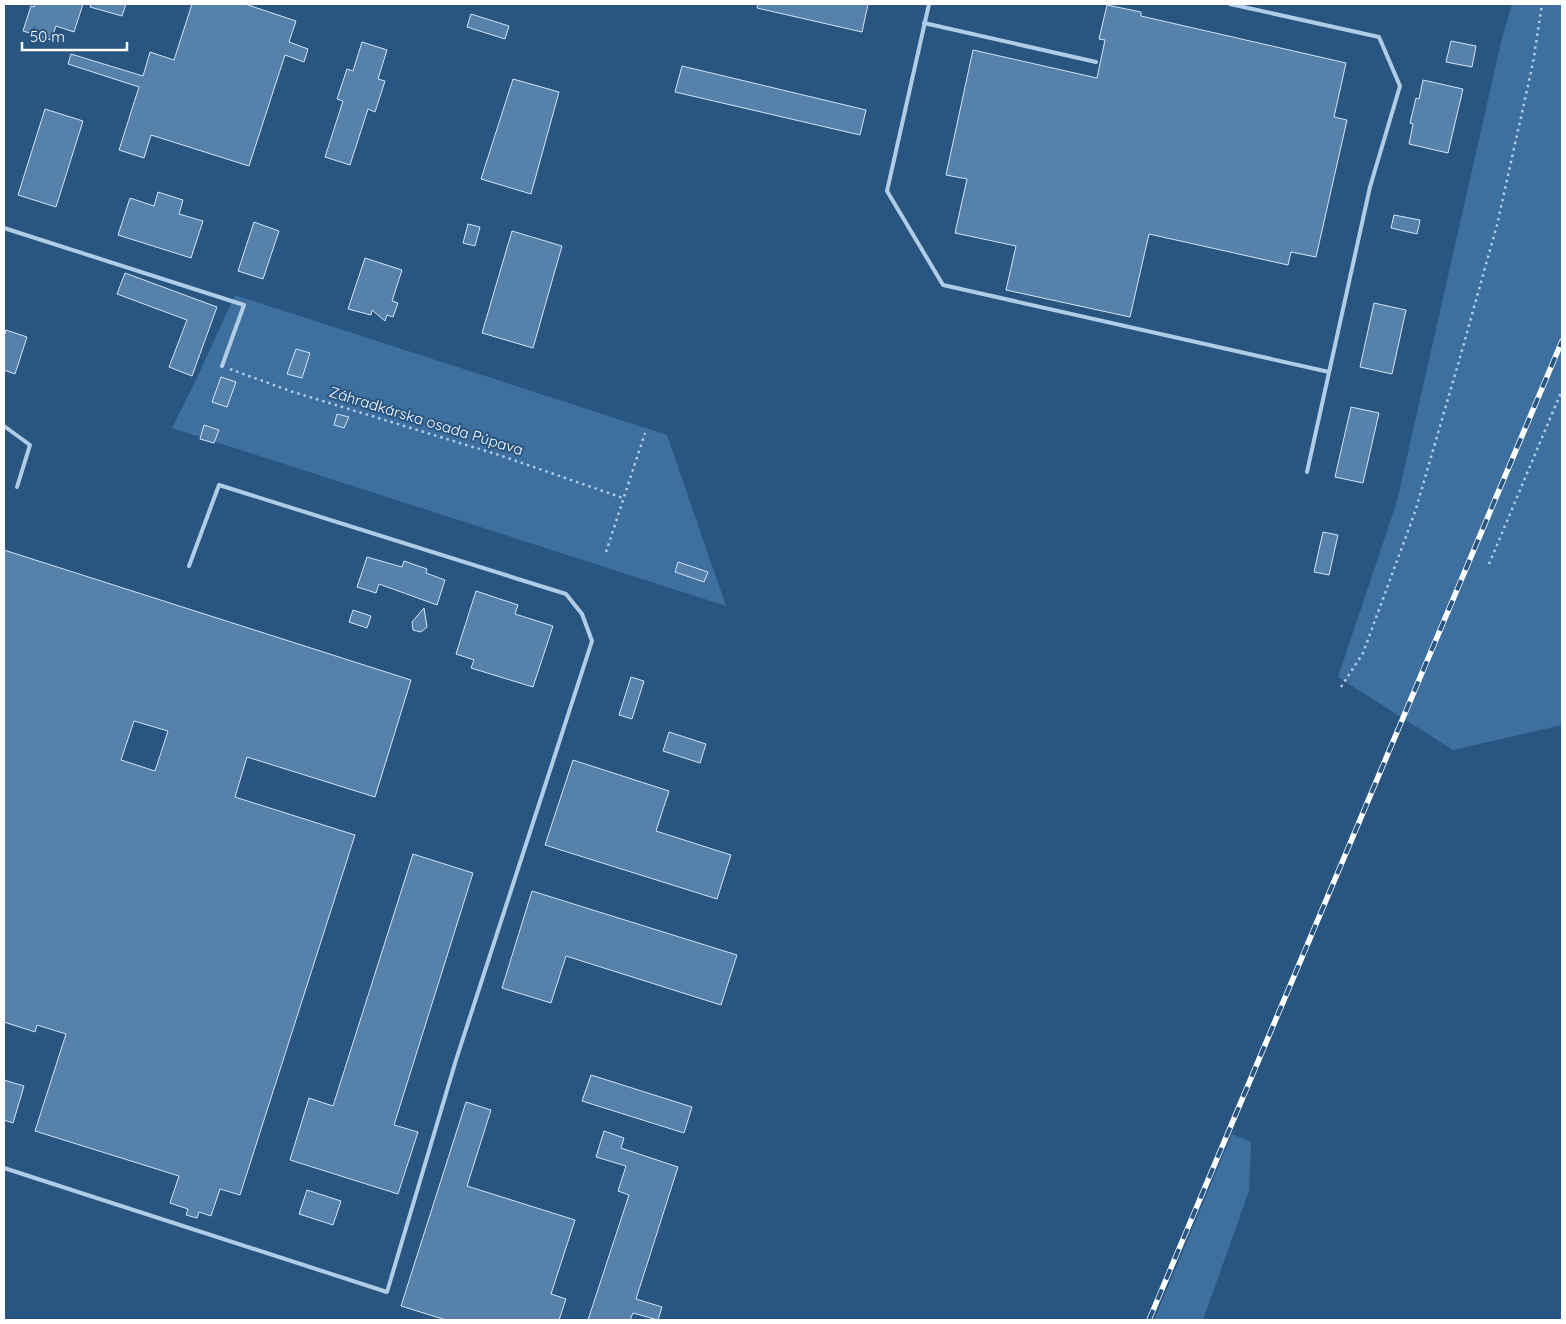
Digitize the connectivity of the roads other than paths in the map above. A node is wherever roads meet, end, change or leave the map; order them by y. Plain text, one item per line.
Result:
1 (929, 4) edge
2 (1230, 4) edge
3 (924, 23) junction
4 (1096, 62) dead end
5 (4, 228) edge
6 (222, 366) road end
7 (1329, 372) junction
8 (4, 426) edge
9 (1307, 472) dead end
10 (17, 487) dead end
11 (189, 566) dead end
12 (4, 1168) edge

1 - 3 lane
2 - 7 lane
3 - 4 lane
3 - 7 lane
5 - 6 lane
7 - 9 lane
8 - 10 lane
11 - 12 lane

